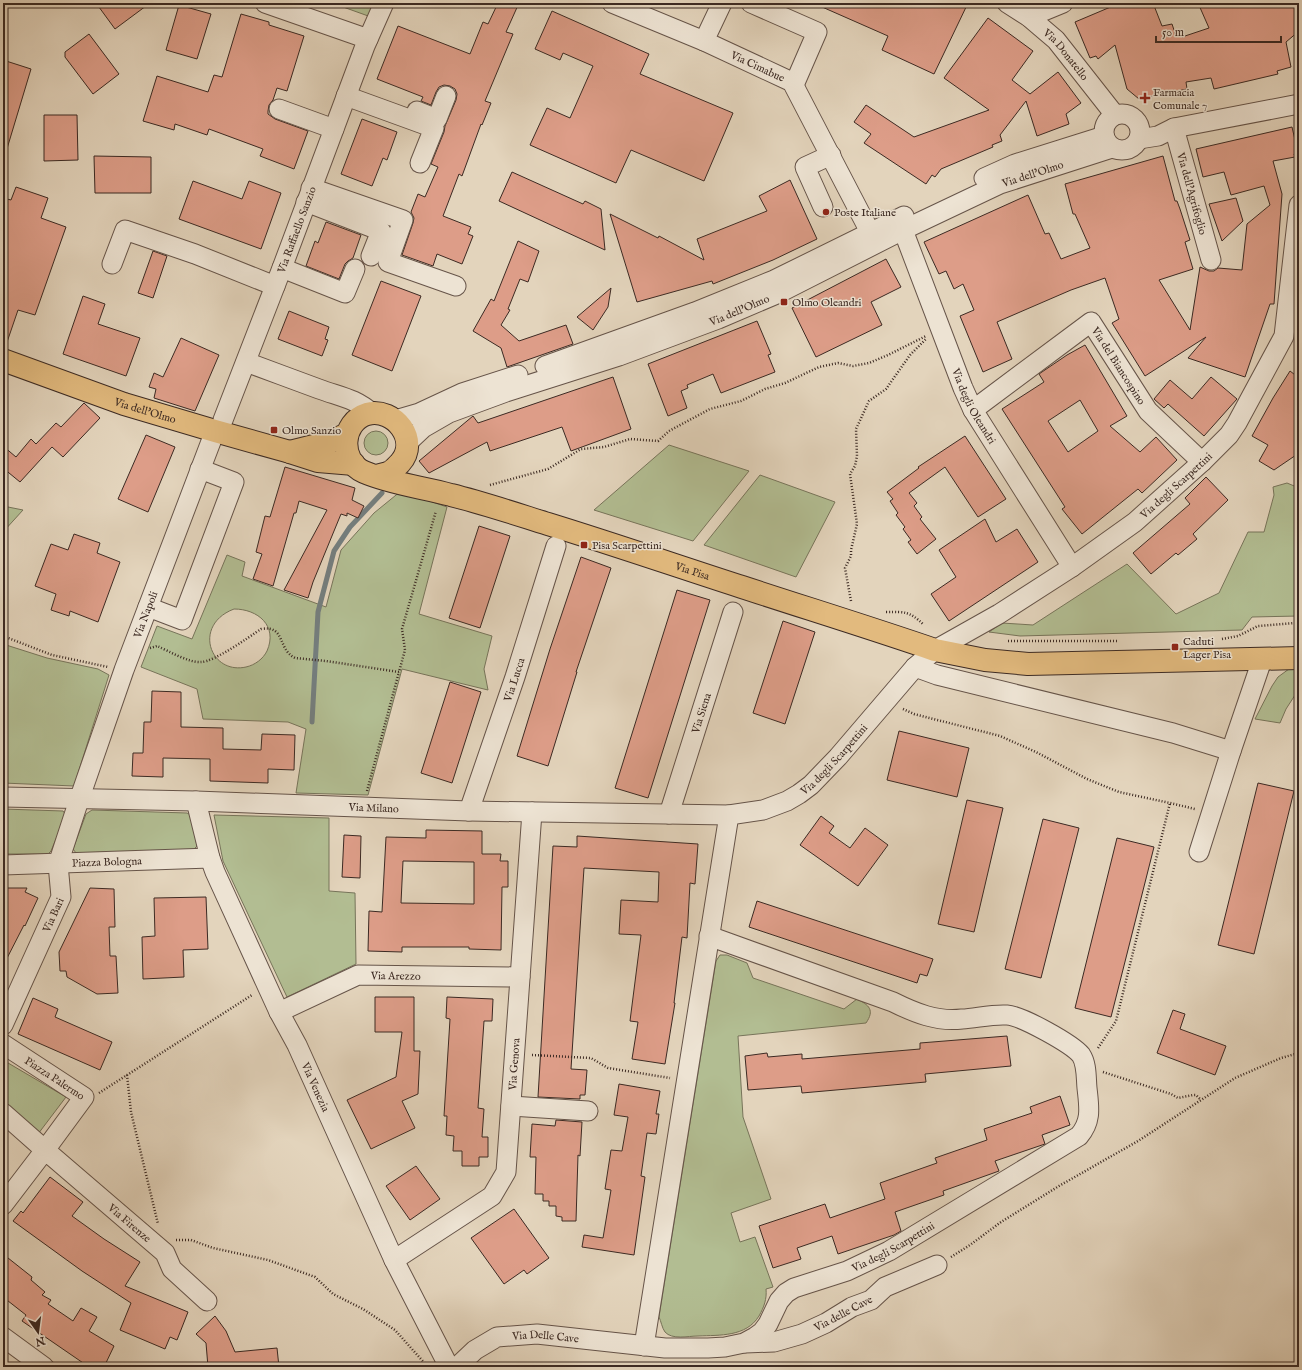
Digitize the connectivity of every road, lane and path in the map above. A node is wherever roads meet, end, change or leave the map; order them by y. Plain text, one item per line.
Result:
1 (265, 3) edge
2 (384, 3) edge
3 (612, 3) edge
4 (722, 3) edge
5 (751, 3) edge
6 (1007, 3) edge
7 (1063, 3) edge
8 (1029, 17) junction
9 (368, 39) junction
10 (704, 41) junction
11 (794, 85) junction
12 (348, 90) junction
13 (446, 96) dead end
14 (1299, 104) edge
15 (279, 109) dead end
16 (1115, 115) junction
17 (1174, 128) junction
18 (334, 130) junction
19 (1138, 130) junction
20 (1108, 142) junction
21 (831, 155) junction
22 (420, 163) dead end
23 (309, 195) junction
24 (1299, 205) edge
25 (823, 207) dead end
26 (903, 230) junction
27 (870, 232) junction
28 (372, 256) dead end
29 (1211, 260) dead end
30 (112, 264) dead end
31 (282, 268) junction
32 (355, 269) dead end
33 (275, 286) junction
34 (456, 286) dead end
35 (1291, 331) edge
36 (3, 360) edge
37 (246, 362) junction
38 (331, 393) junction
39 (973, 410) junction
40 (373, 414) junction
41 (395, 420) junction
42 (219, 425) junction
43 (350, 430) junction
44 (405, 451) junction
45 (290, 452) junction
46 (1202, 462) junction
47 (354, 464) junction
48 (200, 469) junction
49 (377, 476) junction
50 (496, 487) dead end
51 (486, 495) junction
52 (447, 503) junction
53 (556, 546) dead end
54 (1072, 567) junction
55 (844, 599) dead end
56 (851, 601) junction
57 (858, 604) dead end
58 (148, 607) junction
59 (733, 612) dead end
60 (884, 612) dead end
61 (1299, 624) edge
62 (928, 629) dead end
63 (3, 636) edge
64 (1216, 639) dead end
65 (1001, 641) dead end
66 (1122, 641) dead end
67 (141, 647) junction
68 (935, 650) junction
69 (1299, 658) edge
70 (1262, 660) junction
71 (915, 667) junction
72 (117, 669) junction
73 (399, 672) junction
74 (889, 698) junction
75 (1231, 751) junction
76 (3, 797) edge
77 (79, 800) junction
78 (196, 801) junction
79 (1170, 803) junction
80 (363, 808) junction
81 (469, 811) junction
82 (532, 812) junction
83 (669, 814) junction
84 (1211, 814) junction
85 (729, 815) junction
86 (1199, 852) dead end
87 (210, 858) junction
88 (58, 864) junction
89 (3, 865) edge
90 (709, 936) junction
91 (520, 977) junction
92 (267, 986) junction
93 (279, 1012) junction
94 (3, 1025) edge
95 (3, 1044) edge
96 (1299, 1053) edge
97 (514, 1054) junction
98 (1085, 1066) junction
99 (127, 1075) junction
100 (686, 1080) junction
101 (84, 1097) junction
102 (1201, 1100) junction
103 (511, 1106) junction
104 (588, 1111) dead end
105 (3, 1112) edge
106 (45, 1150) junction
107 (3, 1205) edge
108 (159, 1238) junction
109 (394, 1260) junction
110 (937, 1265) joint
111 (207, 1301) dead end
112 (3, 1337) edge
113 (744, 1343) junction
114 (644, 1346) junction
115 (44, 1367) edge
116 (428, 1367) edge
117 (449, 1367) edge
118 (457, 1367) edge

1 - 9 street
2 - 9 street, Via Raffaello Sanzio
3 - 10 street, Via Cimabue
4 - 10 street
5 - 11 street
6 - 8 street, Via Donatello
7 - 8 street
8 - 16 street, Via Donatello
9 - 12 street, Via Raffaello Sanzio
10 - 11 street, Via Cimabue
11 - 21 street, Via Cimabue
12 - 13 street
12 - 18 street, Via Raffaello Sanzio
12 - 22 street
14 - 17 street, Via dell'Olmo
15 - 18 street
16 - 19 street
16 - 20 street
17 - 19 street, Via dell'Olmo
17 - 29 street, Via dell'Agrifoglio
18 - 23 street, Via Raffaello Sanzio
19 - 20 street, Via dell'Olmo
20 - 26 street, Via dell'Olmo
20 - 27 street, Via dell'Olmo
21 - 25 street
21 - 27 street, Via Cimabue
23 - 28 street
23 - 31 street, Via Raffaello Sanzio
23 - 34 street
24 - 35 street, Via degli Scarpettini
26 - 39 street, Via degli Oleandri
26 - 44 street, Via dell'Olmo
27 - 41 street, Via dell'Olmo
30 - 33 street
31 - 32 street
31 - 33 street, Via Raffaello Sanzio
33 - 37 street, Via Raffaello Sanzio
35 - 46 street, Via degli Scarpettini
36 - 42 main road, Via dell'Olmo
37 - 38 street
37 - 42 street, Via Raffaello Sanzio
38 - 40 street
38 - 43 street
39 - 46 street, Via del Biancospino
39 - 54 street, Via degli Oleandri
40 - 41 main road
40 - 43 main road, Via dell'Olmo
41 - 44 main road
42 - 45 main road, Via dell'Olmo
42 - 48 street, Via Napoli
43 - 45 main road, Via dell'Olmo
43 - 47 main road
44 - 49 main road, Via dell'Olmo
44 - 52 main road, Via Pisa
45 - 47 main road, Via dell'Olmo
46 - 54 street, Via degli Scarpettini
47 - 49 main road, Via dell'Olmo
48 - 58 street, Via Napoli
48 - 58 street
49 - 52 main road, Via Pisa
50 - 51 path
51 - 52 main road, Via Pisa
51 - 56 path
51 - 68 main road, Via Pisa
52 - 73 path
53 - 81 street, Via Lucca
54 - 68 street, Via degli Scarpettini
55 - 56 path
56 - 57 path
58 - 67 street, Via Napoli
59 - 83 street, Via Siena
60 - 62 path
61 - 64 path
63 - 72 path
65 - 66 path
67 - 72 street, Via Napoli
67 - 73 path
68 - 70 main road, Via Pisa
68 - 71 street, Via degli Scarpettini
69 - 70 main road, Via Pisa
70 - 75 street
71 - 74 street, Via degli Scarpettini
71 - 75 street
72 - 77 street, Via Napoli
73 - 80 path
74 - 79 path
74 - 85 street, Via degli Scarpettini
75 - 84 street
76 - 77 street, Via Milano
77 - 78 street, Via Milano
77 - 88 street, Via Bari
78 - 80 street, Via Milano
78 - 87 street, Via Venezia
79 - 84 path
79 - 98 path
80 - 81 street, Via Milano
81 - 82 street, Via Milano
82 - 83 street, Via Milano
82 - 91 street, Via Genova
83 - 85 street, Via degli Scarpettini
84 - 86 street
85 - 90 street
87 - 88 street, Piazza Bologna
87 - 92 street, Via Venezia
88 - 89 street, Piazza Bologna
88 - 94 street, Via Bari
90 - 98 street, Via degli Scarpettini
90 - 100 street
91 - 93 street, Via Arezzo
91 - 97 street, Via Genova
92 - 93 street, Via Venezia
92 - 99 path
93 - 109 street, Via Venezia
95 - 101 street, Piazza Palermo
96 - 102 path
97 - 100 path
97 - 103 street, Via Genova
98 - 102 path
98 - 113 street, Via degli Scarpettini
99 - 101 path
99 - 108 path
100 - 114 street
101 - 106 street, Piazza Palermo
102 - 110 path
103 - 104 street
103 - 109 street, Via Genova
105 - 106 street
106 - 107 street, Piazza Palermo
106 - 108 street, Via Firenze
108 - 111 street, Via Firenze
108 - 116 path
109 - 117 street, Via Venezia
110 - 113 street, Via delle Cave
112 - 115 street
113 - 114 street, Via degli Scarpettini
114 - 118 street, Via Delle Cave

